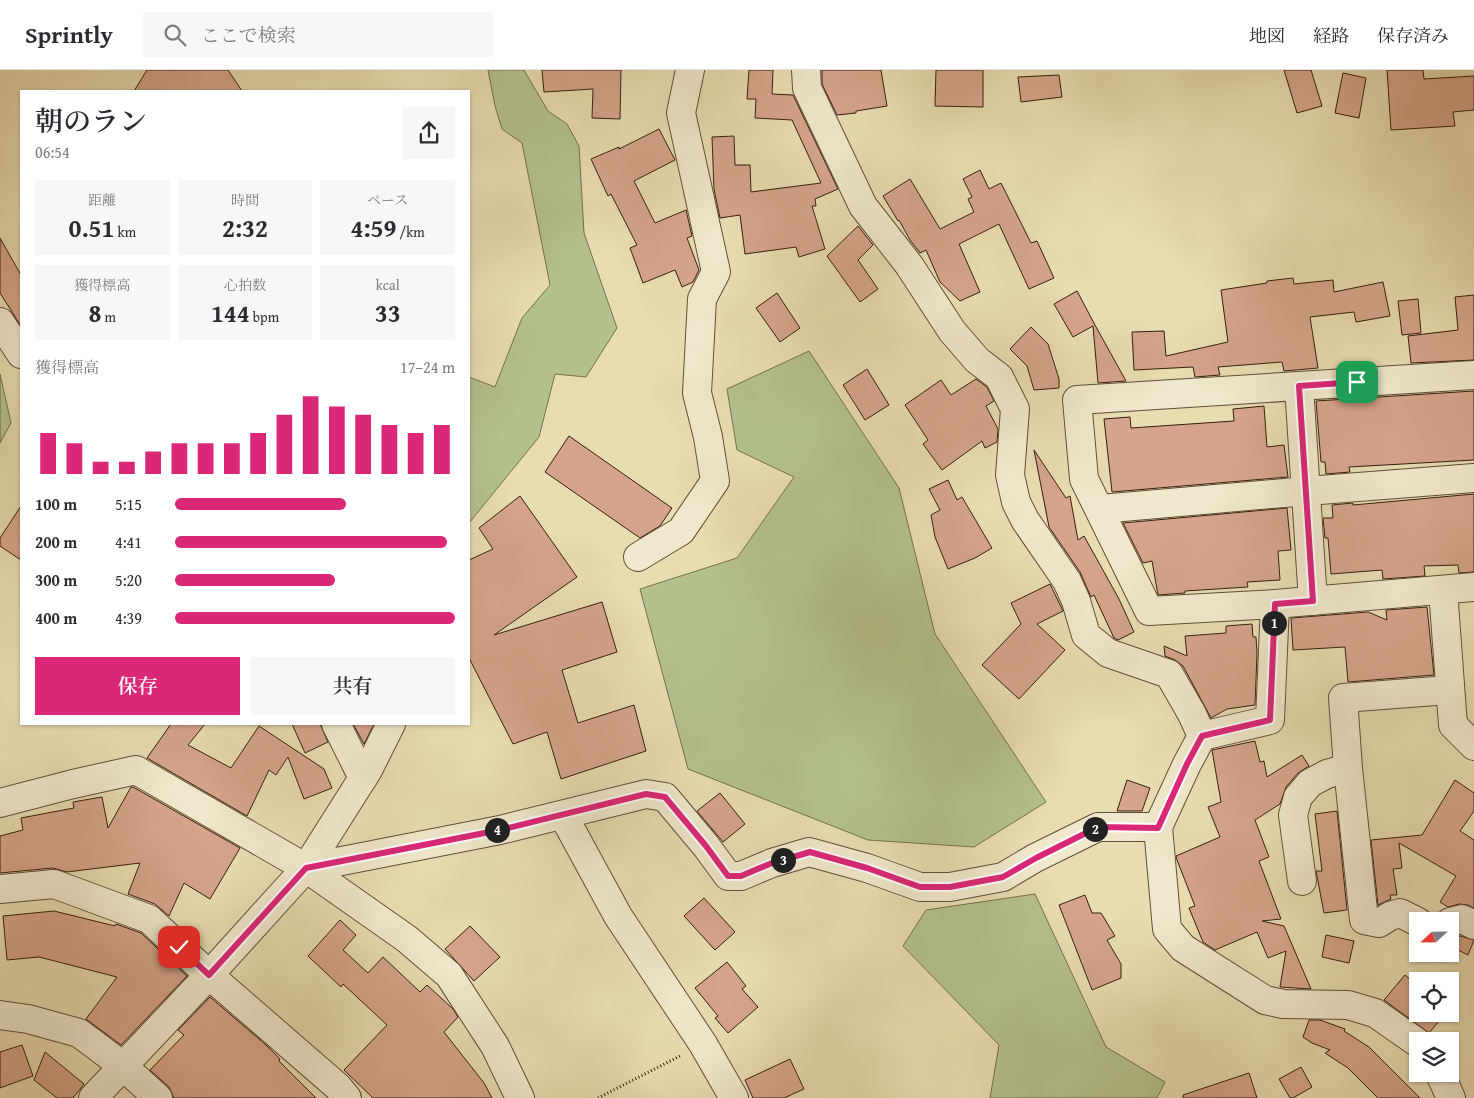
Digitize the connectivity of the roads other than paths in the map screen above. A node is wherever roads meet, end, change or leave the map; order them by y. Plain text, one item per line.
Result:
1 (690, 70) edge
2 (806, 70) edge
3 (0, 322) edge
4 (20, 352) edge
5 (1474, 375) edge
6 (1299, 386) junction
7 (1474, 478) edge
8 (1307, 490) junction
9 (1100, 509) junction
10 (638, 557) dead end
11 (1474, 587) edge
12 (1443, 590) junction
13 (1313, 601) junction
14 (1275, 604) junction
15 (1449, 690) junction
16 (336, 725) edge
17 (390, 725) edge
18 (1202, 736) junction
19 (1474, 746) edge
20 (1348, 768) junction
21 (363, 778) junction
22 (0, 803) edge
23 (563, 815) junction
24 (1158, 828) junction
25 (306, 868) junction
26 (1302, 881) dead end
27 (0, 889) edge
28 (1409, 918) edge
29 (1459, 920) edge
30 (1474, 924) edge
31 (209, 975) junction
32 (0, 1015) edge
33 (1409, 1037) edge
34 (123, 1066) junction
35 (1444, 1082) edge
36 (93, 1098) edge
37 (158, 1098) edge
38 (347, 1098) edge
39 (520, 1098) edge
40 (734, 1098) edge
41 (1451, 1098) edge

1 - 10 street
2 - 18 street
3 - 4 street
5 - 6 street
6 - 8 street
6 - 9 street
7 - 8 street
8 - 9 street
8 - 13 street
9 - 14 street
11 - 12 street
12 - 13 street
12 - 15 street
13 - 14 street
14 - 18 street
15 - 19 street
15 - 20 street
16 - 21 street
17 - 21 street
18 - 24 street
20 - 26 street
20 - 28 street
21 - 25 street
22 - 25 street
23 - 24 street
23 - 25 street
23 - 40 street
24 - 33 street
25 - 31 street
25 - 39 street
27 - 31 street
29 - 30 street
31 - 34 street
31 - 38 street
32 - 34 street
34 - 36 street
34 - 37 street
35 - 41 street

